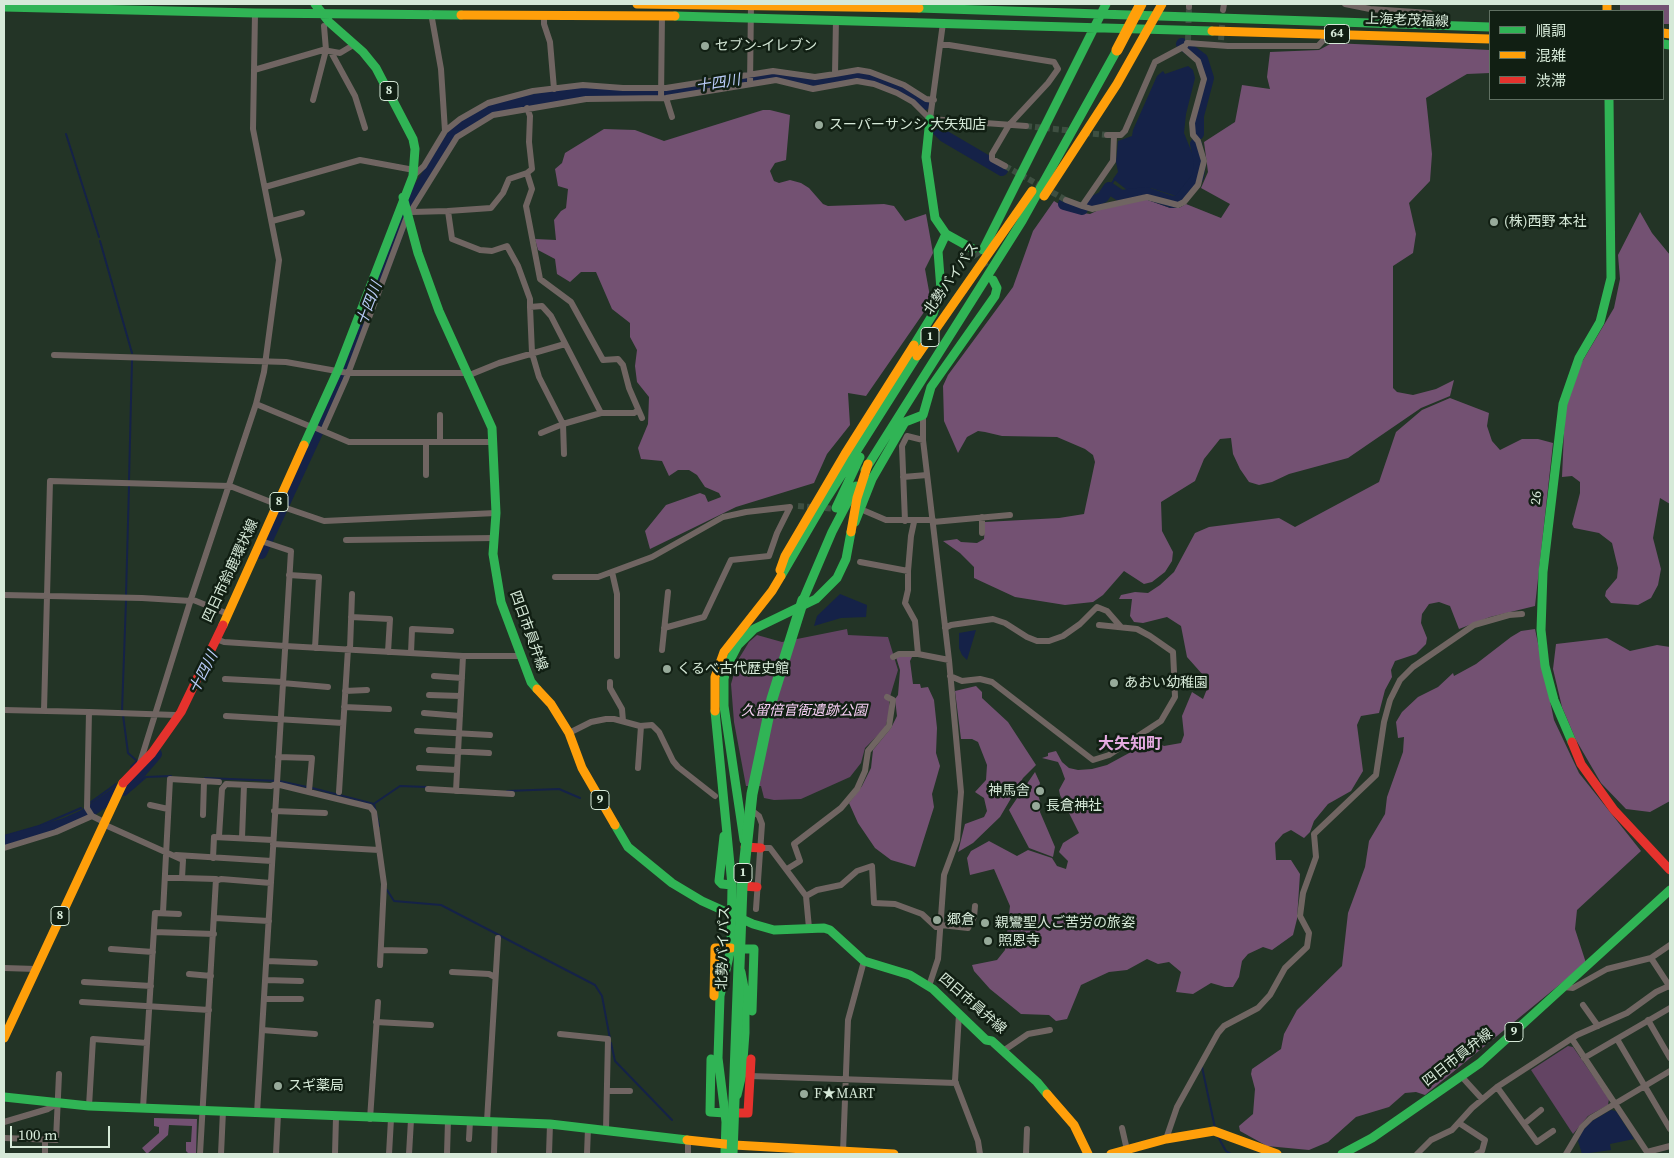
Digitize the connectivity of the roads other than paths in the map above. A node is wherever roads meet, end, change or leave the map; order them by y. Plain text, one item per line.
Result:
1 (637, 4) edge
2 (751, 4) edge
3 (794, 4) edge
4 (1141, 4) edge
5 (1162, 4) edge
6 (1345, 4) edge
7 (817, 5) edge
8 (945, 6) edge
9 (4, 7) edge
10 (318, 8) edge
11 (663, 8) edge
12 (1046, 8) edge
13 (1103, 9) edge
14 (255, 13) junction
15 (431, 13) junction
16 (544, 14) junction
17 (1156, 15) junction
18 (751, 16) junction
19 (836, 19) junction
20 (943, 23) junction
21 (324, 26) dead end
22 (1438, 26) junction
23 (1489, 27) edge
24 (1093, 28) junction
25 (1148, 30) junction
26 (1330, 34) junction
27 (1489, 39) edge
28 (355, 44) junction
29 (940, 45) junction
30 (1186, 45) junction
31 (328, 51) junction
32 (254, 70) junction
33 (750, 73) junction
34 (835, 74) junction
35 (875, 79) junction
36 (750, 83) junction
37 (554, 89) junction
38 (662, 94) junction
39 (1093, 94) junction
40 (313, 100) dead end
41 (934, 100) junction
42 (1609, 100) edge
43 (527, 108) junction
44 (672, 117) dead end
45 (930, 119) junction
46 (1009, 125) junction
47 (1026, 126) tunnel mouth
48 (365, 128) dead end
49 (446, 131) junction
50 (1005, 166) tunnel mouth
51 (414, 173) junction
52 (527, 173) junction
53 (265, 187) junction
54 (1066, 200) tunnel mouth
55 (1082, 206) junction
56 (407, 208) junction
57 (448, 211) junction
58 (302, 213) dead end
59 (272, 221) junction
60 (946, 234) junction
61 (973, 248) tunnel mouth
62 (386, 259) junction
63 (993, 280) dead end
64 (976, 296) junction
65 (530, 307) junction
66 (946, 312) junction
67 (565, 344) junction
68 (920, 351) junction
69 (532, 353) junction
70 (54, 355) dead end
71 (266, 361) junction
72 (343, 372) junction
73 (466, 374) junction
74 (256, 404) junction
75 (637, 411) junction
76 (600, 413) junction
77 (440, 415) dead end
78 (923, 415) junction
79 (642, 418) dead end
80 (563, 424) junction
81 (317, 429) junction
82 (541, 433) dead end
83 (923, 440) junction
84 (426, 442) junction
85 (440, 442) junction
86 (494, 442) junction
87 (564, 454) dead end
88 (868, 464) junction
89 (426, 475) dead end
90 (927, 475) junction
91 (904, 477) junction
92 (230, 486) junction
93 (281, 506) junction
94 (798, 506) tunnel mouth
95 (790, 507) junction
96 (865, 511) dead end
97 (496, 513) junction
98 (1010, 515) dead end
99 (982, 517) junction
100 (933, 521) junction
101 (905, 522) junction
102 (914, 522) junction
103 (851, 531) junction
104 (982, 533) dead end
105 (494, 538) junction
106 (346, 540) dead end
107 (264, 542) junction
108 (860, 562) dead end
109 (908, 571) junction
110 (612, 572) junction
111 (289, 575) junction
112 (555, 578) dead end
113 (772, 591) junction
114 (668, 592) dead end
115 (4, 594) edge
116 (352, 594) dead end
117 (47, 596) junction
118 (191, 600) junction
119 (803, 600) junction
120 (228, 614) junction
121 (1522, 614) dead end
122 (351, 617) junction
123 (1099, 625) dead end
124 (1121, 627) junction
125 (664, 628) junction
126 (945, 628) junction
127 (452, 631) dead end
128 (219, 640) junction
129 (285, 646) junction
130 (315, 648) junction
131 (349, 649) junction
132 (662, 650) dead end
133 (388, 652) junction
134 (411, 653) junction
135 (918, 654) junction
136 (463, 656) junction
137 (519, 656) junction
138 (617, 656) dead end
139 (892, 657) dead end
140 (949, 660) junction
141 (434, 676) dead end
142 (950, 676) junction
143 (462, 678) junction
144 (225, 679) dead end
145 (282, 682) junction
146 (610, 682) dead end
147 (328, 687) dead end
148 (367, 690) dead end
149 (345, 691) junction
150 (429, 695) dead end
151 (461, 696) junction
152 (887, 697) dead end
153 (344, 707) junction
154 (4, 710) edge
155 (389, 710) dead end
156 (44, 711) junction
157 (89, 712) junction
158 (424, 713) dead end
159 (154, 714) junction
160 (226, 716) dead end
161 (460, 716) junction
162 (178, 717) junction
163 (280, 719) junction
164 (623, 721) junction
165 (342, 723) junction
166 (641, 726) junction
167 (417, 731) dead end
168 (569, 732) junction
169 (459, 734) junction
170 (490, 735) dead end
171 (429, 750) dead end
172 (458, 752) junction
173 (489, 754) dead end
174 (278, 757) junction
175 (140, 768) junction
176 (419, 768) dead end
177 (638, 768) dead end
178 (457, 770) junction
179 (204, 781) junction
180 (219, 782) dead end
181 (276, 782) junction
182 (244, 785) junction
183 (310, 789) junction
184 (428, 789) dead end
185 (456, 789) junction
186 (338, 792) dead end
187 (512, 794) dead end
188 (715, 796) dead end
189 (150, 805) dead end
190 (168, 808) junction
191 (746, 808) dead end
192 (274, 811) junction
193 (325, 813) dead end
194 (203, 815) dead end
195 (92, 816) junction
196 (727, 821) junction
197 (743, 821) junction
198 (104, 823) junction
199 (219, 836) junction
200 (242, 838) junction
201 (273, 842) junction
202 (745, 847) junction
203 (4, 848) edge
204 (761, 848) junction
205 (379, 850) junction
206 (167, 854) junction
207 (214, 858) junction
208 (272, 861) junction
209 (787, 869) junction
210 (1670, 870) edge
211 (165, 878) junction
212 (182, 878) junction
213 (216, 881) junction
214 (271, 883) junction
215 (738, 886) junction
216 (757, 887) junction
217 (1670, 890) edge
218 (806, 896) junction
219 (975, 906) dead end
220 (756, 909) dead end
221 (163, 912) junction
222 (179, 914) dead end
223 (735, 917) junction
224 (215, 918) junction
225 (269, 921) junction
226 (941, 925) junction
227 (809, 928) junction
228 (154, 932) junction
229 (214, 934) junction
230 (498, 938) dead end
231 (1670, 945) edge
232 (111, 949) dead end
233 (734, 949) junction
234 (381, 950) junction
235 (153, 952) junction
236 (425, 952) dead end
237 (1651, 958) junction
238 (266, 961) junction
239 (864, 961) junction
240 (315, 963) dead end
241 (380, 965) dead end
242 (4, 968) edge
243 (36, 969) junction
244 (452, 972) dead end
245 (189, 974) dead end
246 (212, 976) junction
247 (495, 977) junction
248 (265, 980) junction
249 (301, 981) dead end
250 (84, 982) dead end
251 (151, 986) junction
252 (929, 986) junction
253 (1670, 986) edge
254 (1564, 987) junction
255 (264, 999) junction
256 (301, 1000) dead end
257 (82, 1002) dead end
258 (378, 1002) dead end
259 (1583, 1005) dead end
260 (150, 1006) junction
261 (1670, 1008) edge
262 (209, 1010) junction
263 (958, 1014) junction
264 (1648, 1020) junction
265 (376, 1022) junction
266 (431, 1025) dead end
267 (1598, 1026) junction
268 (262, 1030) junction
269 (1050, 1030) dead end
270 (716, 1032) junction
271 (748, 1033) junction
272 (315, 1034) dead end
273 (560, 1034) dead end
274 (4, 1038) edge
275 (1572, 1039) junction
276 (1617, 1039) junction
277 (147, 1043) junction
278 (1003, 1051) junction
279 (1584, 1058) junction
280 (1670, 1058) edge
281 (1670, 1071) edge
282 (59, 1074) dead end
283 (750, 1076) junction
284 (1462, 1076) junction
285 (846, 1079) junction
286 (956, 1083) junction
287 (1645, 1086) junction
288 (1498, 1087) junction
289 (607, 1091) junction
290 (630, 1091) dead end
291 (4, 1097) edge
292 (1482, 1098) junction
293 (57, 1104) junction
294 (1615, 1104) junction
295 (88, 1106) junction
296 (143, 1108) junction
297 (201, 1109) junction
298 (1541, 1110) dead end
299 (223, 1111) junction
300 (257, 1113) junction
301 (730, 1113) junction
302 (278, 1114) junction
303 (336, 1117) junction
304 (370, 1119) junction
305 (390, 1119) junction
306 (411, 1120) junction
307 (448, 1120) junction
308 (470, 1120) junction
309 (491, 1121) junction
310 (4, 1122) edge
311 (1459, 1123) junction
312 (550, 1124) junction
313 (1524, 1124) junction
314 (588, 1128) junction
315 (1122, 1128) dead end
316 (1027, 1129) dead end
317 (1670, 1129) edge
318 (606, 1130) junction
319 (1553, 1130) dead end
320 (5, 1138) dead end
321 (45, 1139) junction
322 (469, 1139) dead end
323 (688, 1140) junction
324 (1166, 1140) junction
325 (1670, 1146) edge
326 (730, 1150) edge
327 (1127, 1150) junction
328 (843, 1152) junction
329 (45, 1154) edge
330 (200, 1154) edge
331 (222, 1154) edge
332 (276, 1154) edge
333 (335, 1154) edge
334 (389, 1154) edge
335 (409, 1154) edge
336 (447, 1154) edge
337 (494, 1154) edge
338 (549, 1154) edge
339 (587, 1154) edge
340 (688, 1154) edge
341 (863, 1154) edge
342 (894, 1154) edge
343 (980, 1154) edge
344 (1026, 1154) edge
345 (1088, 1154) edge
346 (1111, 1154) edge
347 (1277, 1154) edge
348 (1342, 1154) edge
349 (1417, 1154) edge
350 (1477, 1154) edge
351 (1566, 1154) edge

1 - 11 main road, 上海老茂福線 / 64
2 - 3 main road, 上海老茂福線 / 64
2 - 11 main road, 上海老茂福線 / 64
2 - 18 street
3 - 7 main road, 上海老茂福線 / 64
4 - 39 main road, 北勢バイパス / 1, bridge
5 - 17 main road, 1
6 - 22 street
7 - 8 main road, 上海老茂福線 / 64
8 - 12 main road, 上海老茂福線 / 64
8 - 20 main road
9 - 14 main road, 上海老茂福線 / 64
10 - 14 main road, 上海老茂福線 / 64
10 - 15 main road, 上海老茂福線 / 64
10 - 28 main road, 四日市鈴鹿環状線 / 8
11 - 16 main road, 上海老茂福線 / 64
11 - 18 main road, 上海老茂福線 / 64
11 - 38 street
12 - 13 main road, 上海老茂福線 / 64
13 - 17 main road, 上海老茂福線 / 64
13 - 24 main road, 1
14 - 32 street
15 - 16 main road, 上海老茂福線 / 64
15 - 49 street
16 - 37 street
17 - 22 main road, 上海老茂福線 / 64
17 - 25 main road, 1
18 - 19 main road, 上海老茂福線 / 64
18 - 33 street
19 - 20 main road, 上海老茂福線 / 64
19 - 34 street
20 - 24 main road, 上海老茂福線 / 64
20 - 29 street
21 - 31 street
22 - 23 main road, 上海老茂福線 / 64
24 - 25 main road, 上海老茂福線 / 64
24 - 66 main road, 1
25 - 26 main road, 上海老茂福線 / 64
25 - 64 main road, 1
26 - 27 main road, 上海老茂福線 / 64
26 - 30 street
28 - 31 street
28 - 51 main road, 四日市鈴鹿環状線 / 8
29 - 41 street
29 - 46 street
30 - 55 street
30 - 55 street
31 - 32 street
31 - 40 street
31 - 48 street
32 - 53 street
33 - 34 street
33 - 36 street
33 - 38 street
34 - 35 street
35 - 36 street
35 - 41 street
35 - 45 street
36 - 38 street
37 - 38 street
37 - 49 street
38 - 43 street
38 - 44 street
39 - 64 main road, 北勢バイパス / 1
39 - 66 main road, 北勢バイパス / 1
41 - 45 street
42 - 210 main road, 26
43 - 52 street
43 - 56 street
45 - 46 street
45 - 60 main road
46 - 47 street
46 - 50 street
49 - 51 street
51 - 53 street
51 - 56 main road, 四日市鈴鹿環状線 / 8
52 - 57 street
52 - 75 street
53 - 59 street
54 - 55 street
56 - 57 street
56 - 62 main road, 四日市鈴鹿環状線 / 8
56 - 62 street
56 - 73 main road, 四日市員弁線 / 9
57 - 65 street
58 - 59 street
59 - 71 street
60 - 61 main road
60 - 113 main road
62 - 72 main road, 四日市鈴鹿環状線 / 8
63 - 78 main road
64 - 88 main road, 北勢バイパス / 1
65 - 67 street
65 - 69 street
66 - 68 main road, 北勢バイパス / 1
67 - 69 street
67 - 76 street
68 - 113 main road
68 - 119 main road, 北勢バイパス / 1
69 - 73 street
69 - 80 street
70 - 71 street
71 - 72 street
71 - 74 street
72 - 73 street
72 - 81 main road, 四日市鈴鹿環状線 / 8
73 - 86 main road, 四日市員弁線 / 9
74 - 81 street
74 - 92 street
75 - 76 street
75 - 79 street
76 - 80 street
77 - 85 street
78 - 83 street
78 - 103 main road
80 - 82 street
80 - 87 street
81 - 84 street
81 - 93 main road, 四日市鈴鹿環状線 / 8
83 - 90 street
83 - 91 street
84 - 85 street
84 - 89 street
85 - 86 street
86 - 97 main road, 四日市員弁線 / 9
88 - 103 main road
88 - 119 main road, 北勢バイパス / 1
90 - 91 street
90 - 100 street
91 - 101 street
92 - 93 street
92 - 117 street
92 - 118 street
93 - 97 street
93 - 107 main road, 四日市鈴鹿環状線 / 8
94 - 95 street
95 - 110 street
95 - 125 street
96 - 101 street
97 - 105 main road, 四日市員弁線 / 9
98 - 99 street
99 - 100 street
99 - 104 street
100 - 102 street
100 - 126 street
101 - 102 street
102 - 109 street
103 - 197 main road
105 - 106 street
105 - 137 main road, 四日市員弁線 / 9
107 - 111 street
107 - 120 main road, 四日市鈴鹿環状線 / 8
108 - 109 street
109 - 135 street
110 - 112 street
110 - 138 street
111 - 129 street
111 - 130 street
113 - 196 main road
114 - 125 street
115 - 117 street
116 - 122 street
117 - 118 street
117 - 156 street
118 - 120 street
118 - 159 street
119 - 326 main road, 北勢バイパス / 1, bridge
120 - 128 main road, 四日市鈴鹿環状線 / 8
121 - 324 street
122 - 131 street
122 - 133 street
123 - 124 street
124 - 126 street
124 - 142 street
125 - 132 street
126 - 140 street
127 - 134 street
128 - 129 street
128 - 162 main road, 四日市鈴鹿環状線 / 8
129 - 130 street
129 - 145 street
130 - 131 street
131 - 133 street
131 - 149 street
133 - 134 street
134 - 136 street
135 - 139 street
135 - 140 street
136 - 137 street
136 - 143 street
137 - 168 main road, 四日市員弁線 / 9
140 - 142 street
141 - 143 street
142 - 226 street
143 - 151 street
144 - 145 street
145 - 147 street
145 - 163 street
146 - 164 street
148 - 149 street
149 - 153 street
150 - 151 street
151 - 161 street
152 - 209 street
153 - 155 street
153 - 165 street
154 - 156 street
156 - 157 street
157 - 159 street
157 - 195 street
158 - 161 street
159 - 162 street
159 - 175 street
160 - 163 street
161 - 169 street
162 - 175 main road, 四日市鈴鹿環状線 / 8
163 - 165 street
163 - 174 street
164 - 166 street
164 - 168 street
165 - 186 street
166 - 177 street
166 - 188 street
167 - 169 street
168 - 223 main road, 四日市員弁線 / 9
169 - 170 street
169 - 172 street
171 - 172 street
172 - 173 street
172 - 178 street
174 - 181 street
174 - 183 street
175 - 198 main road, 四日市鈴鹿環状線 / 8
176 - 178 street
178 - 185 street
179 - 180 street
179 - 190 street
179 - 194 street
181 - 182 street
181 - 183 street
181 - 192 street
182 - 199 street
182 - 200 street
183 - 205 street
184 - 185 street
185 - 187 street
189 - 190 street
190 - 206 street
191 - 204 street
192 - 193 street
192 - 201 street
195 - 198 street
195 - 203 street
196 - 197 main road
196 - 215 main road
197 - 202 main road
198 - 206 street
198 - 243 main road, 四日市鈴鹿環状線 / 8
199 - 200 street
199 - 207 street
200 - 201 street
201 - 205 street
201 - 208 street
202 - 204 main road
202 - 215 main road
204 - 209 street
204 - 216 street
205 - 234 street
206 - 207 street
206 - 211 street
206 - 212 street
207 - 208 street
208 - 214 street
209 - 218 street
211 - 212 street
211 - 221 street
212 - 213 street
213 - 214 street
213 - 224 street
214 - 225 street
215 - 216 main road
215 - 223 main road
216 - 220 street
217 - 254 main road, 四日市員弁線 / 9
218 - 226 street
218 - 227 street
219 - 226 street
221 - 222 street
221 - 228 street
223 - 227 main road, 四日市員弁線 / 9
223 - 233 main road
224 - 225 street
224 - 229 street
225 - 238 street
226 - 252 street
227 - 239 main road, 四日市員弁線 / 9
228 - 229 street
228 - 235 street
229 - 246 street
230 - 247 street
231 - 237 street
232 - 235 street
233 - 270 main road
233 - 271 main road
233 - 271 main road
234 - 236 street
234 - 241 street
235 - 251 street
237 - 253 street
237 - 254 street
238 - 240 street
238 - 248 street
239 - 252 main road, 四日市員弁線 / 9
239 - 285 street
242 - 243 street
243 - 274 main road, 四日市鈴鹿環状線 / 8
244 - 247 street
245 - 246 street
246 - 262 street
247 - 309 street
248 - 249 street
248 - 255 street
250 - 251 street
251 - 260 street
252 - 263 main road, 四日市員弁線 / 9
253 - 267 street
254 - 284 main road, 四日市員弁線 / 9
255 - 256 street
255 - 268 street
257 - 260 street
258 - 265 street
259 - 267 street
260 - 262 street
260 - 277 street
261 - 264 street
262 - 297 street
263 - 278 main road, 四日市員弁線 / 9
263 - 286 street
264 - 276 street
264 - 280 street
265 - 266 street
265 - 304 street
267 - 275 street
268 - 272 street
268 - 300 street
269 - 278 street
270 - 271 main road
270 - 301 main road
271 - 283 main road
271 - 301 main road
273 - 289 street
275 - 279 street
275 - 288 street
276 - 279 street
276 - 287 street
277 - 295 street
277 - 296 street
278 - 345 main road, 四日市員弁線 / 9
279 - 294 street
281 - 287 street
282 - 293 street
283 - 285 street
283 - 301 main road
284 - 292 street
284 - 348 main road, 四日市員弁線 / 9
285 - 286 street
285 - 328 street
286 - 343 street
287 - 294 street
287 - 317 street
288 - 292 street
288 - 313 street
289 - 290 street
289 - 318 street
291 - 293 main road
292 - 311 street
293 - 295 main road
293 - 310 street
293 - 321 street
294 - 325 street
294 - 351 street
295 - 296 main road
296 - 297 main road
297 - 299 main road
297 - 330 street
298 - 313 street
299 - 300 main road
299 - 331 street
300 - 302 main road
301 - 326 main road
302 - 303 main road
302 - 332 street
303 - 304 main road
303 - 333 street
304 - 305 main road
305 - 306 main road
305 - 334 street
306 - 307 main road
306 - 335 street
307 - 308 main road
307 - 336 street
308 - 309 main road
308 - 322 street
309 - 312 main road
309 - 337 street
311 - 349 street
311 - 350 street
312 - 314 main road
312 - 338 street
313 - 319 street
314 - 318 main road
314 - 339 street
315 - 327 street
316 - 344 street
318 - 323 main road
320 - 321 street
321 - 329 street
323 - 326 main road
323 - 340 street
324 - 327 main road
324 - 347 main road
326 - 328 main road
327 - 346 main road
328 - 341 main road
341 - 342 main road

